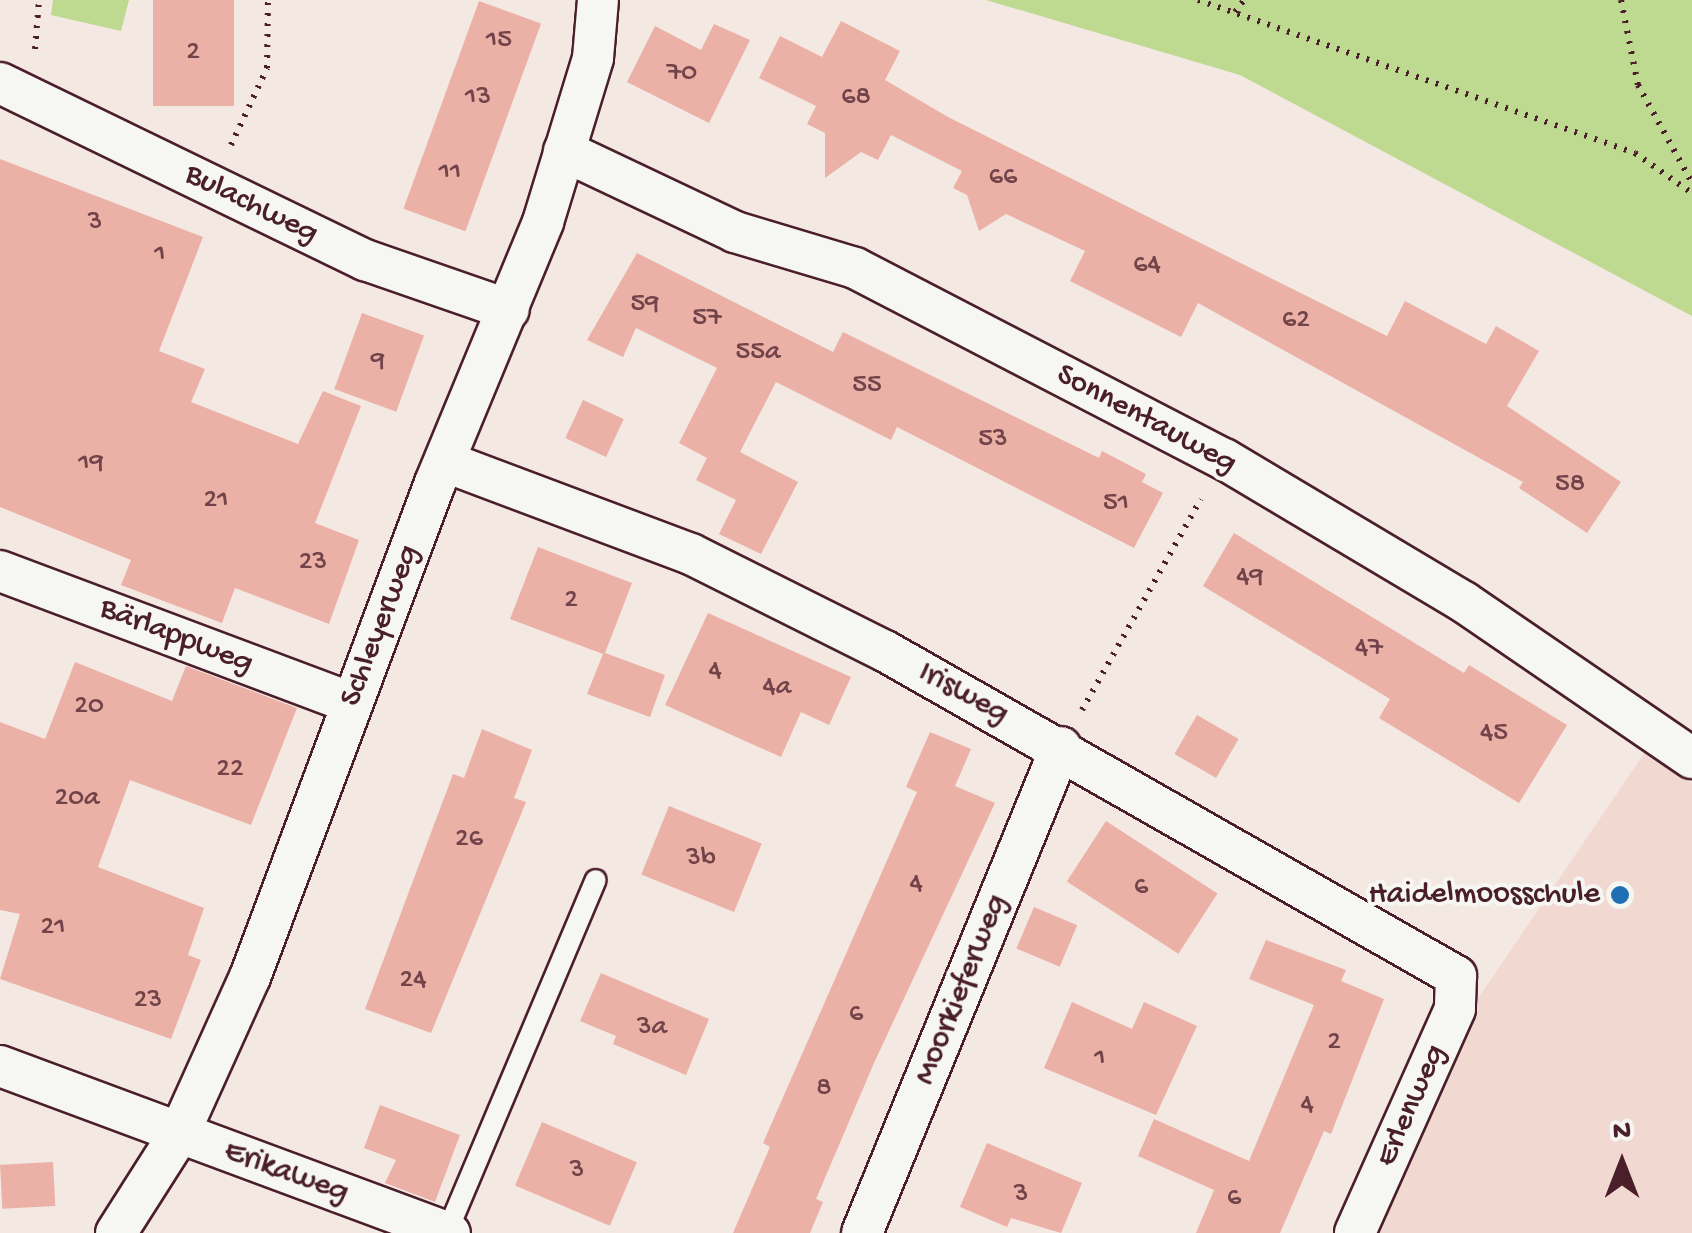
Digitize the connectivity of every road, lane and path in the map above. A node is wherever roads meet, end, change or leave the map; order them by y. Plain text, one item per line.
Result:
1 (268, 0) edge
2 (598, 0) edge
3 (1198, 0) edge
4 (1244, 0) edge
5 (1621, 0) edge
6 (1235, 12) junction
7 (0, 83) edge
8 (564, 151) junction
9 (1692, 183) edge
10 (212, 186) junction
11 (1692, 193) edge
12 (509, 310) junction
13 (1224, 459) junction
14 (446, 462) junction
15 (0, 571) edge
16 (352, 703) junction
17 (1061, 747) junction
18 (1692, 758) edge
19 (596, 880) dead end
20 (1456, 976) joint
21 (0, 1066) edge
22 (179, 1134) junction
23 (449, 1232) edge
24 (116, 1233) edge
25 (862, 1233) edge
26 (1355, 1233) edge

1 - 10 path
2 - 8 street, Schleyerweg
3 - 6 path
4 - 6 path
5 - 9 path
6 - 11 path
7 - 10 street, Bulachweg
8 - 12 street, Schleyerweg
8 - 13 street, Sonnentauweg
10 - 12 street, Bulachweg
12 - 14 street, Schleyerweg
13 - 17 path
13 - 18 street, Sonnentauweg
14 - 16 street, Schleyerweg
14 - 17 street, Irisweg
15 - 16 street, Bärlappweg
16 - 22 street, Schleyerweg
17 - 20 street, Irisweg
17 - 25 street, Moorkieferweg
19 - 23 lane
20 - 26 street, Erlenweg
21 - 22 street, Erikaweg
22 - 23 street, Erikaweg
22 - 24 street, Schleyerweg

